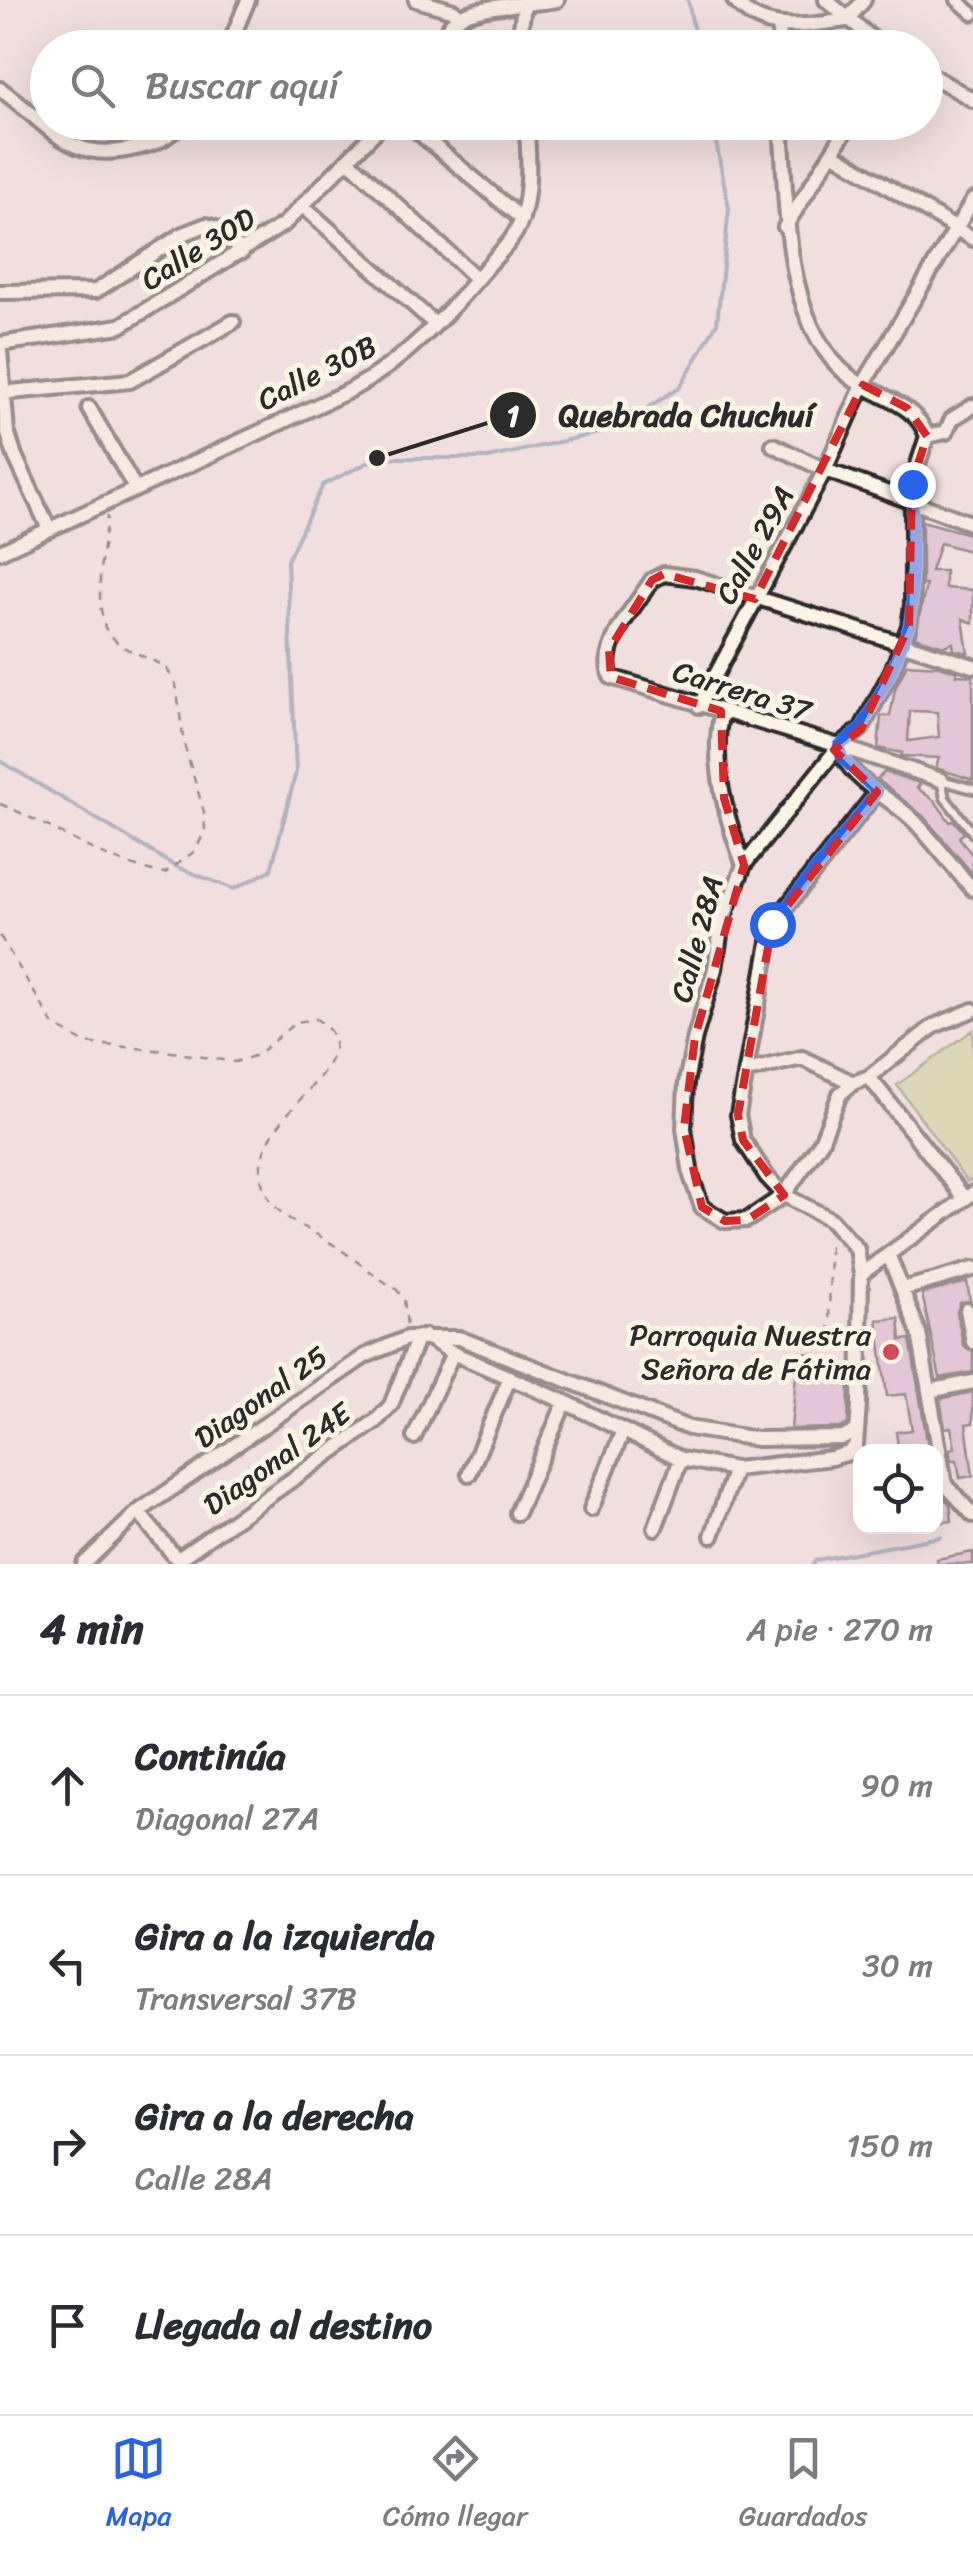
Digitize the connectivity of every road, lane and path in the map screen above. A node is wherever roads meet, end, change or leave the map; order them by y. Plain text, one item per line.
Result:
1 (248, 0) edge
2 (416, 0) edge
3 (558, 0) edge
4 (734, 0) edge
5 (826, 0) edge
6 (864, 0) edge
7 (956, 0) edge
8 (524, 6) junction
9 (973, 14) edge
10 (459, 17) junction
11 (847, 20) junction
12 (780, 27) junction
13 (236, 30) edge
14 (448, 30) edge
15 (521, 30) edge
16 (780, 30) edge
17 (860, 30) edge
18 (943, 81) edge
19 (0, 89) edge
20 (971, 95) edge
21 (30, 114) edge
22 (63, 140) edge
23 (164, 140) edge
24 (368, 140) edge
25 (428, 140) edge
26 (525, 140) edge
27 (782, 140) edge
28 (841, 140) edge
29 (834, 154) junction
30 (349, 161) junction
31 (973, 200) edge
32 (304, 208) junction
33 (522, 219) junction
34 (785, 227) junction
35 (955, 227) junction
36 (973, 238) edge
37 (242, 252) junction
38 (477, 280) junction
39 (0, 292) edge
40 (233, 322) dead end
41 (435, 324) junction
42 (0, 348) edge
43 (862, 385) junction
44 (2, 393) edge
45 (973, 406) edge
46 (89, 408) dead end
47 (927, 436) junction
48 (774, 444) dead end
49 (825, 470) junction
50 (135, 488) junction
51 (110, 500) junction
52 (911, 502) junction
53 (973, 524) edge
54 (49, 529) junction
55 (0, 552) edge
56 (755, 599) junction
57 (902, 645) junction
58 (973, 666) edge
59 (698, 706) junction
60 (722, 711) junction
61 (839, 746) junction
62 (941, 780) junction
63 (973, 789) edge
64 (877, 792) junction
65 (0, 804) edge
66 (973, 833) edge
67 (744, 865) junction
68 (973, 889) edge
69 (0, 936) edge
70 (973, 1010) edge
71 (747, 1072) junction
72 (869, 1078) junction
73 (852, 1083) junction
74 (784, 1195) junction
75 (969, 1196) edge
76 (830, 1218) junction
77 (889, 1256) junction
78 (973, 1268) edge
79 (861, 1274) junction
80 (904, 1289) junction
81 (967, 1310) dead end
82 (417, 1337) junction
83 (973, 1342) edge
84 (830, 1350) dead end
85 (453, 1354) junction
86 (510, 1376) junction
87 (973, 1382) edge
88 (929, 1391) junction
89 (565, 1402) junction
90 (623, 1431) junction
91 (856, 1432) junction
92 (414, 1436) dead end
93 (681, 1458) junction
94 (735, 1469) junction
95 (469, 1474) dead end
96 (591, 1509) dead end
97 (138, 1512) junction
98 (516, 1513) dead end
99 (973, 1514) edge
100 (655, 1528) dead end
101 (712, 1536) dead end
102 (179, 1562) edge
103 (84, 1564) edge

1 - 13 street
2 - 10 street
3 - 8 street
4 - 12 street
5 - 11 street
6 - 11 street
7 - 9 street
8 - 10 street
8 - 15 street
10 - 14 street
11 - 12 street
11 - 17 street
12 - 16 street
18 - 20 street
19 - 21 street
22 - 23 street
24 - 30 street, Calle 30D
25 - 33 street
26 - 33 street
27 - 34 street
28 - 29 street
29 - 34 street
29 - 35 street
30 - 32 street, Calle 30D
30 - 38 street
31 - 35 street, Calle 29A
32 - 37 street, Calle 30D
32 - 41 street
33 - 38 street, Calle 30B
34 - 43 street
35 - 36 street
35 - 43 street, Calle 29A
37 - 39 street
37 - 42 street, Calle 30D
38 - 41 street, Calle 30B
40 - 44 street
41 - 50 street, Calle 30B
42 - 44 street
43 - 47 street
43 - 49 street, Calle 29A
44 - 54 street
45 - 47 street
46 - 50 street
47 - 52 street, Calle 28A
48 - 49 street
49 - 52 street
49 - 56 street, Calle 29A
50 - 51 street, Calle 30B
51 - 54 street, Calle 30B
51 - 65 path
52 - 53 street
52 - 57 street, Calle 28A
54 - 55 street, Calle 30B
56 - 57 street
56 - 59 street, Calle 29A
56 - 59 street, Carrera 37
57 - 58 street
57 - 61 street, Calle 28A
59 - 60 street, Carrera 37
60 - 61 street, Carrera 37
60 - 67 street
61 - 62 street, Carrera 37
61 - 64 street
61 - 67 street, Calle 28A
62 - 63 lane, Carrera 37
62 - 66 lane
64 - 68 street
64 - 71 street
67 - 74 street, Calle 28A
69 - 82 path
70 - 72 street
71 - 73 street
71 - 74 street
72 - 73 street
72 - 75 street
73 - 74 street
74 - 76 street
75 - 77 street
76 - 79 street
76 - 84 path
77 - 79 street
77 - 80 street
78 - 80 street
79 - 91 street
80 - 88 street
81 - 83 street
82 - 85 street
82 - 91 street
82 - 97 street, Diagonal 25
82 - 102 street, Diagonal 24E
85 - 86 street
85 - 92 street
86 - 89 street
86 - 95 street
87 - 88 street
88 - 99 street
89 - 90 street
89 - 98 street
90 - 93 street
90 - 96 street
91 - 94 street
93 - 94 street
93 - 100 street
94 - 101 street
97 - 102 street
97 - 103 street, Diagonal 25

